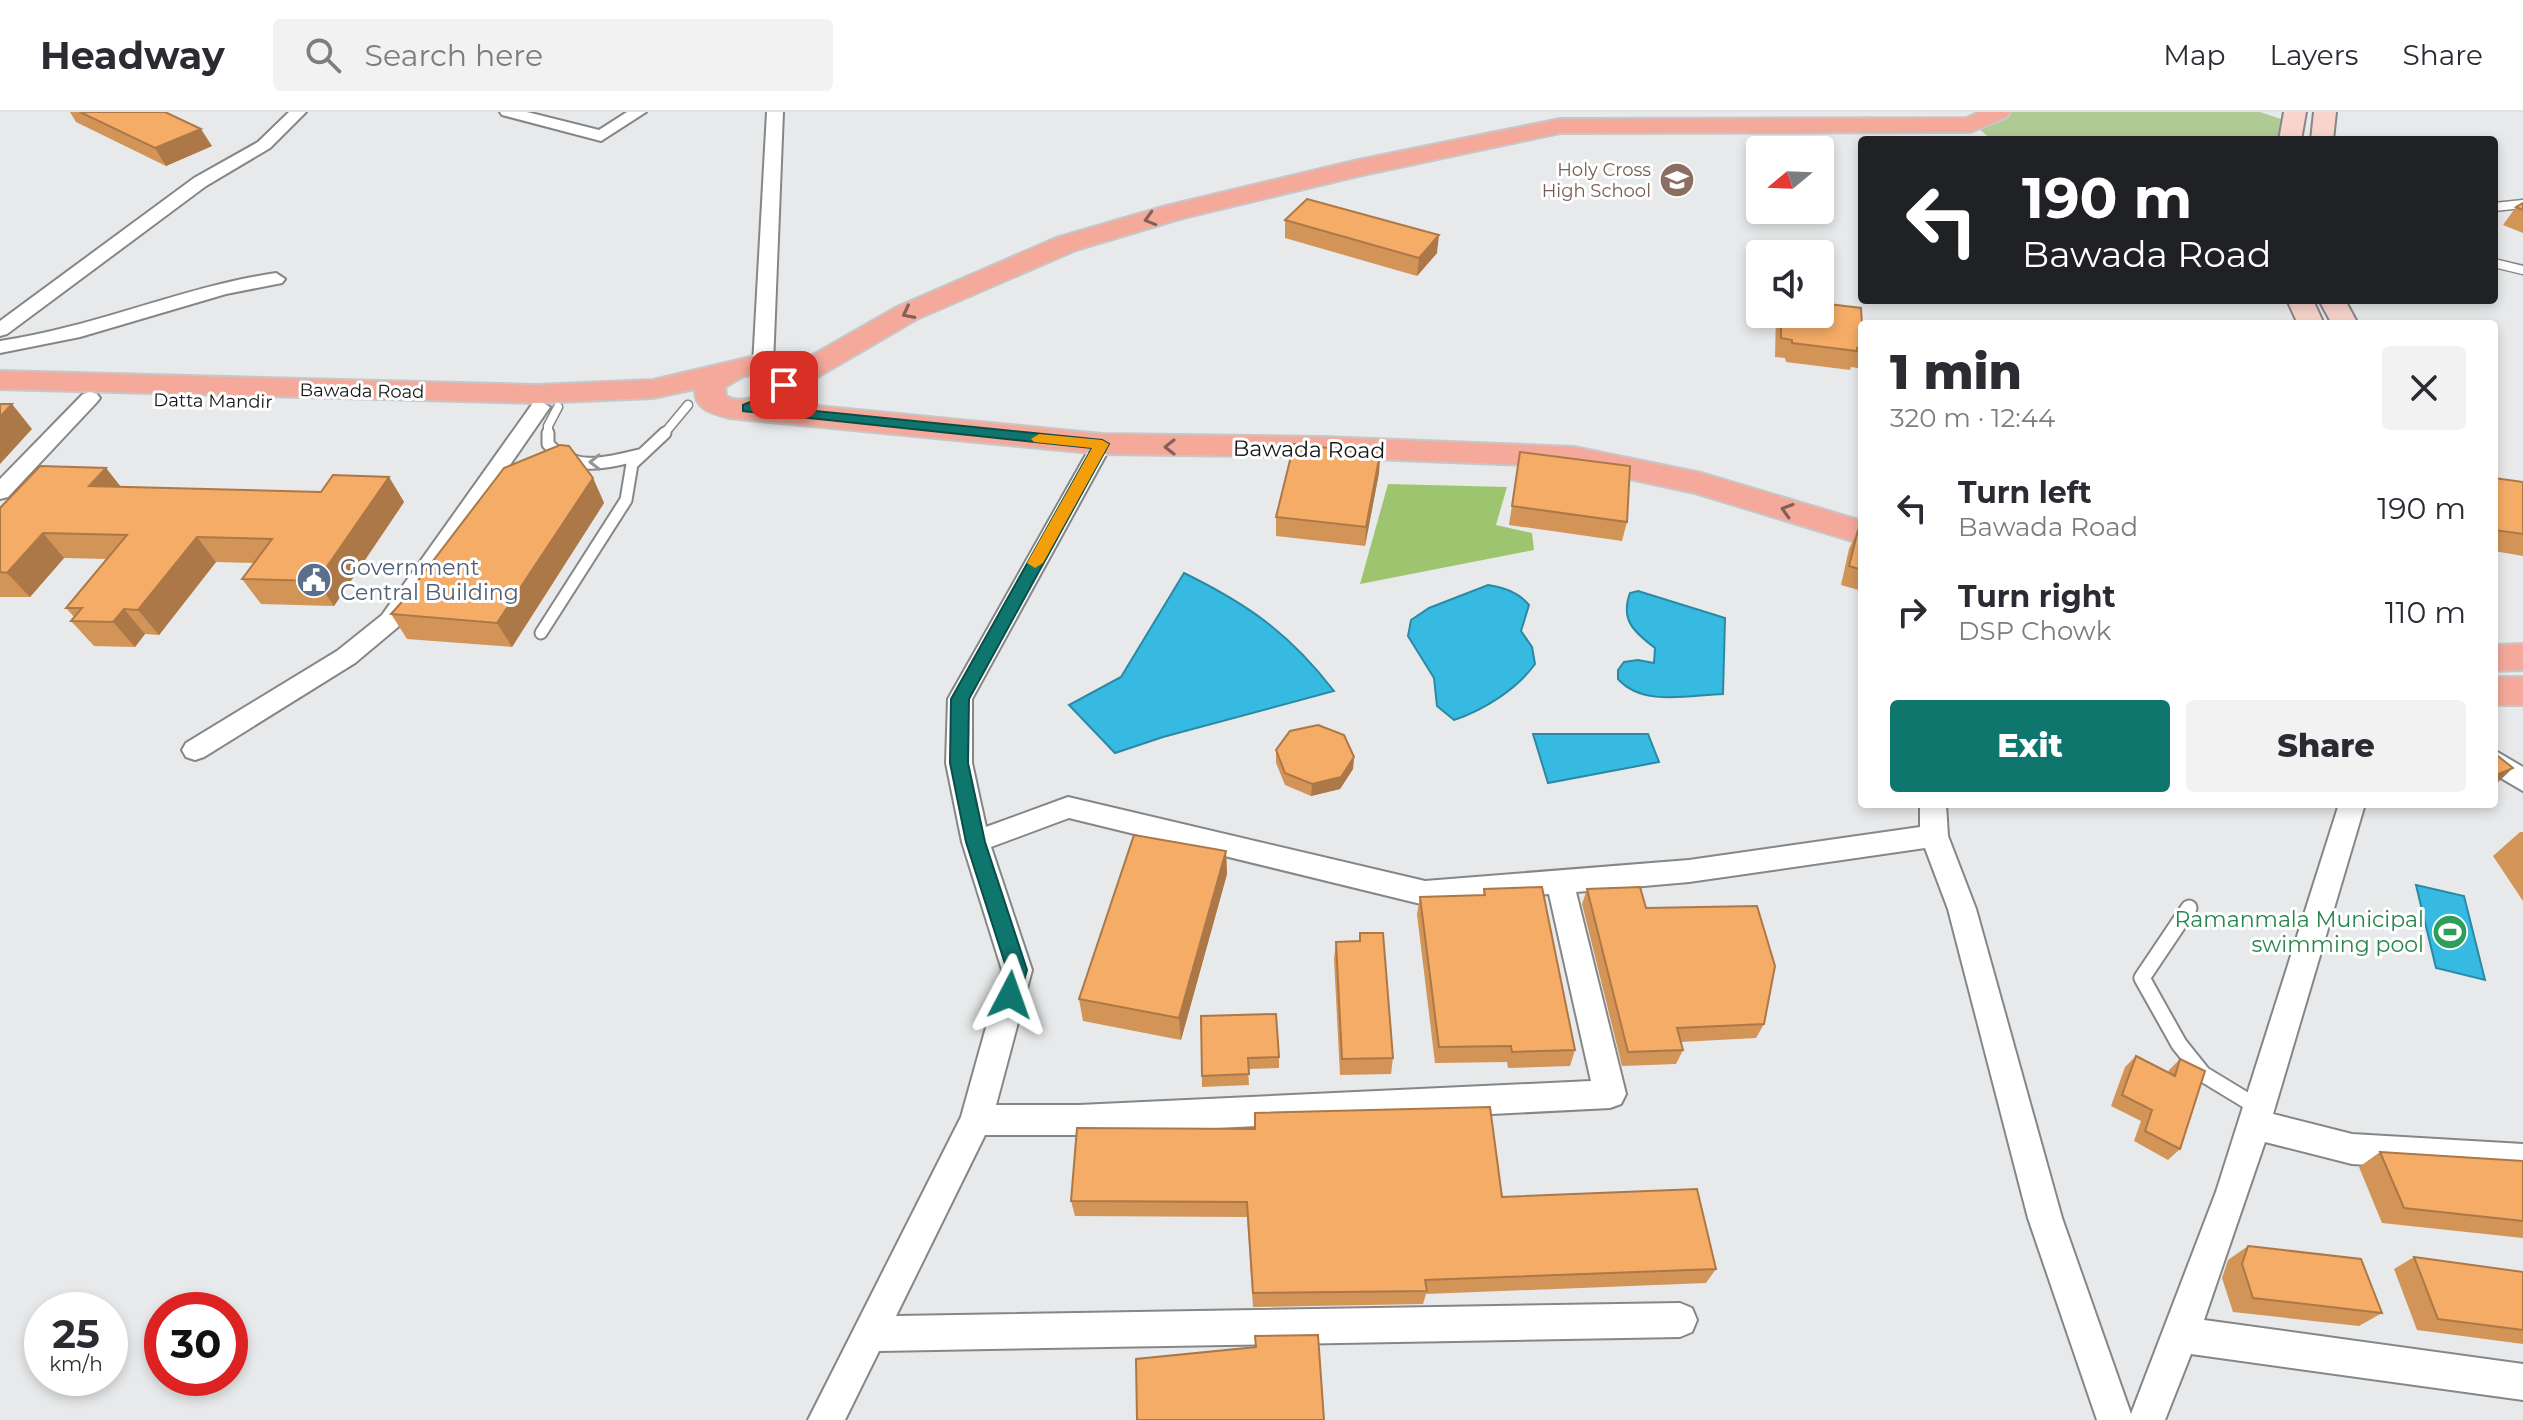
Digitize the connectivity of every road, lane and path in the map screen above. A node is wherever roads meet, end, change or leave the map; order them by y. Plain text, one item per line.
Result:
1 (298, 112) edge
2 (508, 112) edge
3 (638, 112) edge
4 (775, 112) edge
5 (1784, 112) edge
6 (1998, 112) edge
7 (2295, 112) edge
8 (2325, 112) edge
9 (1553, 119) edge
10 (2291, 136) edge
11 (2322, 136) edge
12 (2523, 204) edge
13 (2498, 207) edge
14 (2498, 264) edge
15 (2523, 270) edge
16 (276, 279) dead end
17 (0, 330) edge
18 (0, 347) edge
19 (776, 376) junction
20 (0, 380) edge
21 (0, 393) edge
22 (708, 394) junction
23 (90, 398) junction
24 (549, 407) junction
25 (748, 408) junction
26 (1102, 444) junction
27 (639, 455) junction
28 (0, 492) edge
29 (1858, 509) edge
30 (1858, 532) edge
31 (541, 633) dead end
32 (2523, 657) edge
33 (2498, 658) edge
34 (2498, 691) edge
35 (2523, 691) edge
36 (195, 750) dead end
37 (2498, 763) edge
38 (2523, 781) edge
39 (1933, 808) edge
40 (2351, 808) edge
41 (1934, 836) junction
42 (976, 842) junction
43 (1560, 882) junction
44 (2189, 908) dead end
45 (2256, 1116) junction
46 (976, 1120) junction
47 (2523, 1159) edge
48 (1680, 1320) dead end
49 (869, 1334) junction
50 (2183, 1335) junction
51 (2523, 1382) edge
52 (826, 1420) edge
53 (2115, 1420) edge
54 (2147, 1420) edge

1 - 17 street
2 - 3 street
4 - 19 street
5 - 9 main road
6 - 9 main road
7 - 10 main road
8 - 11 main road
9 -> 19 main road
9 - 19 main road
12 - 13 lane
14 - 15 lane
16 - 18 street
19 - 22 main road
19 - 25 main road
19 - 29 main road
20 - 22 main road, Bawada Road
21 - 23 main road, Datta Mandir
22 - 24 main road, Datta Mandir
22 - 25 main road, Bawada Road
22 - 27 lane
23 - 24 main road, Datta Mandir
23 - 28 street
27 -> 24 lane
24 - 36 street
25 - 26 main road, Bawada Road
30 -> 26 main road, Bawada Road
26 - 42 street
27 - 31 lane
32 - 33 main road
34 - 35 main road
37 - 38 street
39 - 41 street
40 - 45 street
41 - 43 street
41 - 53 street
42 - 43 street
42 - 46 street
43 - 46 street
44 - 45 lane
45 - 47 street
45 - 50 street
46 - 49 street
48 - 49 street
49 - 52 street
50 - 51 street
50 - 54 street

